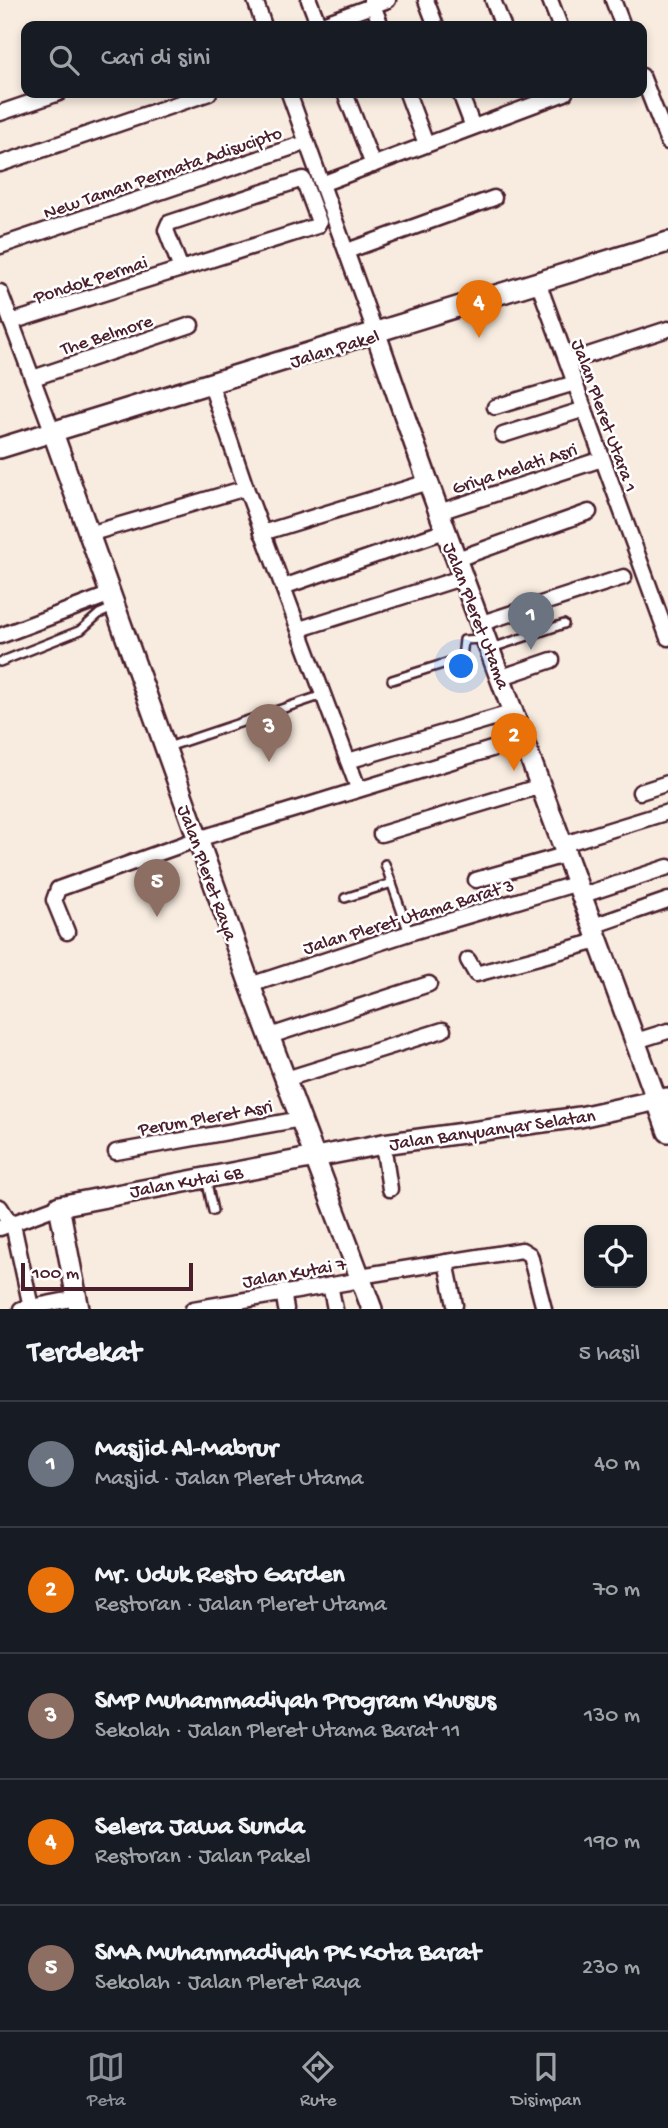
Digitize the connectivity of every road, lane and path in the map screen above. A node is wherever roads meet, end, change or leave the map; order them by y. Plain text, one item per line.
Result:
1 (255, 0) edge
2 (309, 0) edge
3 (388, 0) edge
4 (426, 0) edge
5 (493, 0) edge
6 (550, 0) edge
7 (613, 0) edge
8 (372, 3) edge
9 (262, 21) edge
10 (316, 21) edge
11 (330, 21) edge
12 (379, 21) edge
13 (434, 21) edge
14 (501, 21) edge
15 (558, 21) edge
16 (621, 21) edge
17 (647, 86) edge
18 (45, 98) edge
19 (194, 98) edge
20 (291, 98) edge
21 (347, 98) edge
22 (409, 98) edge
23 (462, 98) edge
24 (530, 99) edge
25 (0, 113) edge
26 (663, 118) edge
27 (473, 127) junction
28 (668, 142) edge
29 (426, 144) junction
30 (296, 146) dead end
31 (0, 164) edge
32 (373, 165) junction
33 (324, 183) junction
34 (494, 198) dead end
35 (668, 243) edge
36 (0, 246) edge
37 (347, 251) junction
38 (181, 269) junction
39 (538, 282) junction
40 (0, 292) edge
41 (6, 314) edge
42 (191, 326) dead end
43 (668, 329) edge
44 (376, 334) junction
45 (573, 360) dead end
46 (33, 378) junction
47 (575, 383) junction
48 (211, 384) junction
49 (495, 407) dead end
50 (585, 409) junction
51 (53, 433) junction
52 (503, 435) dead end
53 (0, 448) edge
54 (602, 459) junction
55 (428, 482) junction
56 (246, 488) junction
57 (589, 512) dead end
58 (442, 522) junction
59 (262, 533) junction
60 (89, 534) junction
61 (460, 568) junction
62 (624, 577) dead end
63 (284, 587) junction
64 (113, 601) junction
65 (564, 624) dead end
66 (300, 629) junction
67 (0, 636) edge
68 (487, 636) junction
69 (668, 638) edge
70 (552, 660) dead end
71 (0, 662) edge
72 (502, 677) junction
73 (392, 680) dead end
74 (324, 695) junction
75 (514, 712) junction
76 (524, 739) junction
77 (164, 748) junction
78 (348, 761) junction
79 (668, 783) edge
80 (541, 786) junction
81 (358, 788) junction
82 (640, 792) dead end
83 (668, 812) edge
84 (381, 834) dead end
85 (198, 839) junction
86 (566, 849) junction
87 (385, 864) dead end
88 (668, 867) edge
89 (476, 880) dead end
90 (392, 883) junction
91 (581, 889) junction
92 (345, 898) dead end
93 (668, 900) edge
94 (67, 932) dead end
95 (409, 933) junction
96 (595, 934) junction
97 (468, 960) dead end
98 (429, 984) dead end
99 (250, 985) junction
100 (443, 1030) dead end
101 (668, 1031) edge
102 (270, 1036) junction
103 (636, 1041) junction
104 (286, 1079) junction
105 (662, 1099) edge
106 (301, 1119) junction
107 (668, 1132) edge
108 (383, 1144) junction
109 (116, 1152) dead end
110 (315, 1157) junction
111 (206, 1177) junction
112 (390, 1189) dead end
113 (59, 1206) junction
114 (0, 1207) edge
115 (213, 1212) dead end
116 (5, 1226) edge
117 (446, 1262) junction
118 (360, 1278) junction
119 (330, 1285) junction
120 (283, 1291) junction
121 (78, 1303) edge
122 (455, 1305) dead end
123 (227, 1306) edge
124 (26, 1308) edge
125 (193, 1309) edge
126 (286, 1309) edge
127 (335, 1309) edge
128 (372, 1309) edge
129 (544, 1309) edge

1 - 9 street
2 - 10 street
3 - 8 street
4 - 13 street
5 - 14 street
6 - 15 street
7 - 16 street
8 - 11 street
8 - 12 street
17 - 26 street
18 - 25 street
19 - 31 street
20 - 33 street
21 - 32 street
22 - 29 street
23 - 27 street
24 - 27 street
26 - 28 street
27 - 29 street
29 - 32 street
30 - 36 street, New Taman Permata Adisucipto
32 - 33 street
33 - 37 street
34 - 37 street
35 - 39 street, Jalan Pakel
37 - 44 street
38 - 38 street, Pondok Permai
38 - 41 street, Pondok Permai
39 - 44 street, Jalan Pakel
39 - 47 street, Jalan Pleret Utara 1
40 - 41 street
41 - 46 street
42 - 46 street, The Belmore
43 - 45 street
44 - 48 street, Jalan Pakel
44 - 55 street, Jalan Pleret Utama
46 - 51 street
47 - 49 street
47 - 50 street, Jalan Pleret Utara 1
48 - 51 street, Jalan Pakel
48 - 56 street
50 - 52 street
50 - 54 street, Jalan Pleret Utara 1
51 - 53 street, Jalan Pakel
51 - 60 street, Jalan Pleret Raya
54 - 58 street, Griya Melati Asri
54 - 69 street, Jalan Pleret Utara 1
55 - 58 street, Jalan Pleret Utama
55 - 59 street
56 - 59 street
56 - 60 street
57 - 61 street
58 - 61 street, Jalan Pleret Utama
58 - 63 street, Griya Melati Asri
59 - 63 street
60 - 64 street, Jalan Pleret Raya
61 - 66 street
61 - 68 street, Jalan Pleret Utama
62 - 68 street
63 - 66 street
64 - 67 street
64 - 71 lane
64 - 77 street, Jalan Pleret Raya
65 - 68 lane
66 - 74 street
68 - 72 street, Jalan Pleret Utama
68 - 73 lane
70 - 72 street
72 - 75 street, Jalan Pleret Utama
74 - 77 lane
74 - 78 street
75 - 76 street, Jalan Pleret Utama
75 - 78 street
76 - 80 street, Jalan Pleret Utama
76 - 81 street
77 - 85 street, Jalan Pleret Raya
78 - 81 street
79 - 82 street
80 - 84 street
80 - 86 street, Jalan Pleret Utama
81 - 85 street
83 - 86 street
85 - 94 street
85 - 99 street, Jalan Pleret Raya
86 - 89 street
86 - 91 street, Jalan Pleret Utama
87 - 90 lane
88 - 91 street, Jalan Pleret Utama Barat 3
90 - 92 lane
90 - 95 lane
91 - 95 street, Jalan Pleret Utama Barat 3
91 - 96 street, Jalan Pleret Utama
93 - 96 street
95 - 99 street, Jalan Pleret Utama Barat 3
96 - 97 street
96 - 103 street, Jalan Pleret Utama
98 - 102 street
99 - 102 street, Jalan Pleret Raya
100 - 104 street
101 - 103 street
102 - 104 street, Jalan Pleret Raya
103 - 105 street, Jalan Pleret Utama
104 - 106 street, Jalan Pleret Raya
105 - 107 street, Jalan Pleret Utama
105 - 108 street, Jalan Banyuanyar Selatan
106 - 109 street, Perum Pleret Asri
106 - 110 street, Jalan Pleret Raya
108 - 110 street, Jalan Banyuanyar Selatan
108 - 112 street
110 - 111 street, Jalan Kutai 6B
110 - 118 street, Jalan Pleret Raya
111 - 113 street, Jalan Kutai 6B
111 - 115 lane
113 - 116 street
113 - 121 street
114 - 116 street
116 - 124 street
117 - 118 street, Jalan Kutai 7
117 - 122 street
117 - 129 street, Jalan Kutai 7
118 - 119 street, Jalan Kutai 7
118 - 128 street, Jalan Pleret Raya
119 - 120 street, Jalan Kutai 7
119 - 127 street
120 - 123 street, Jalan Kutai 7
120 - 126 street
121 - 124 street
123 - 125 street, Jalan Kutai 7

